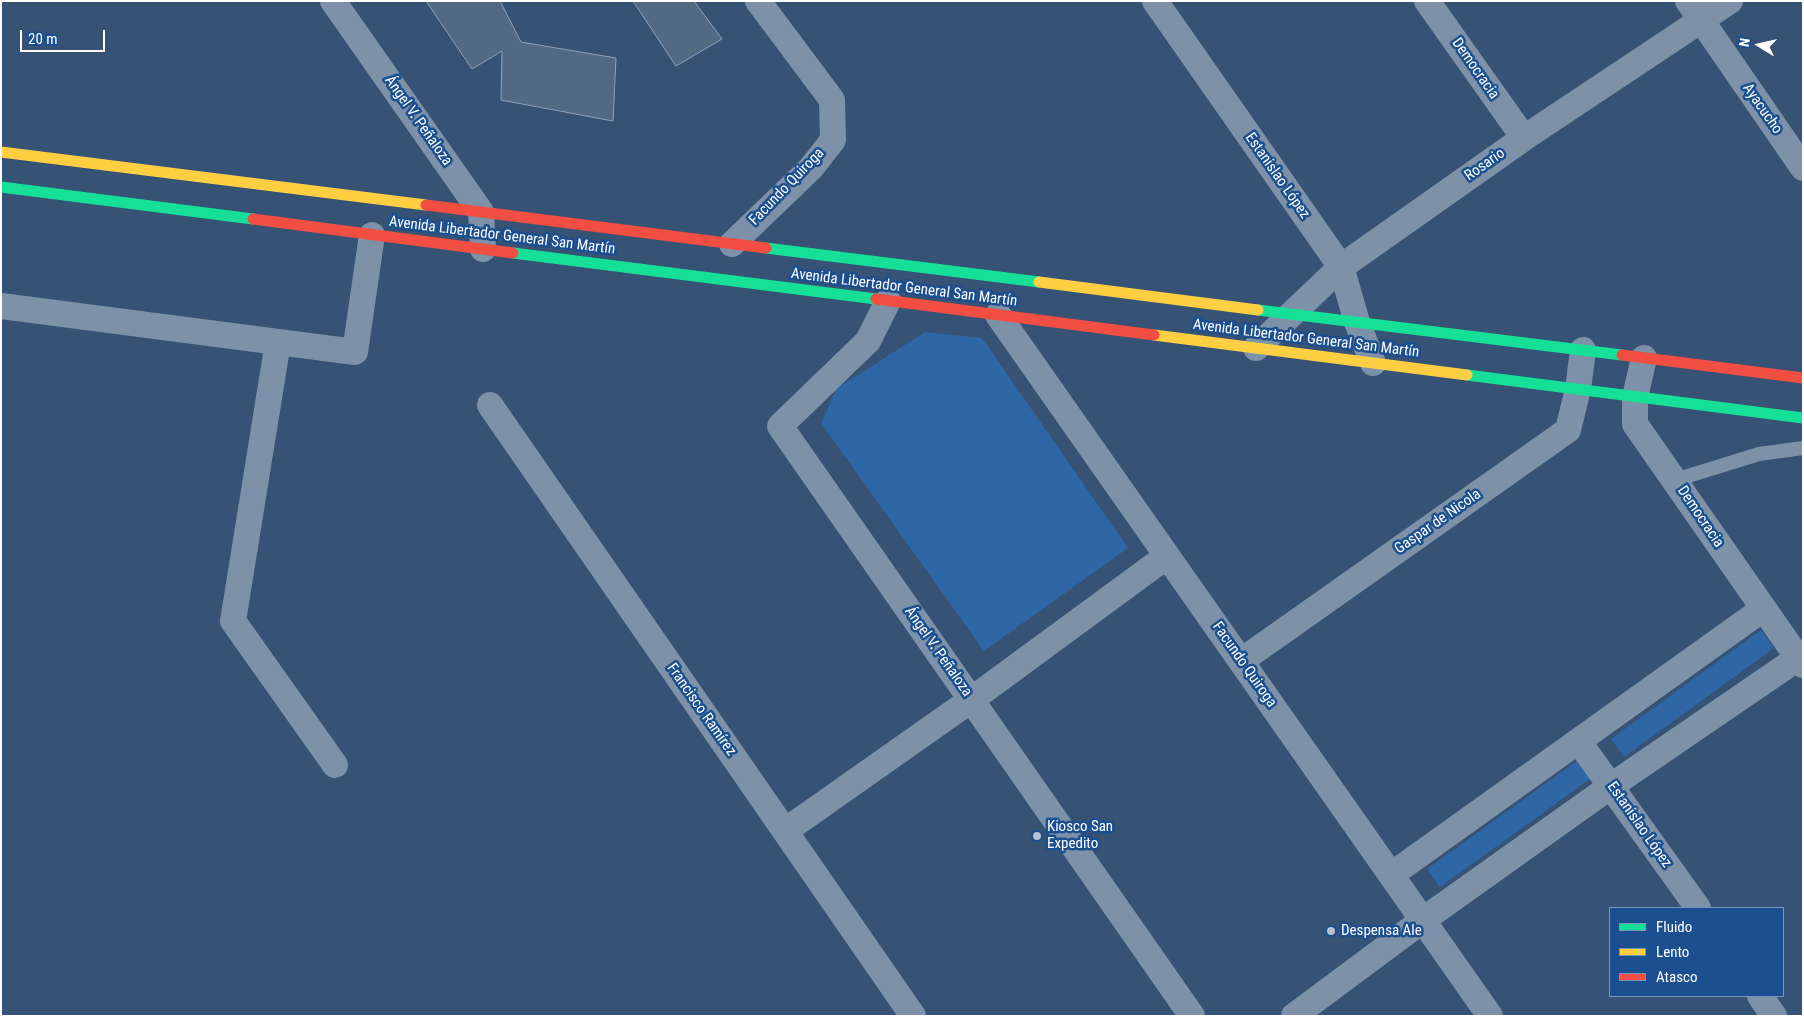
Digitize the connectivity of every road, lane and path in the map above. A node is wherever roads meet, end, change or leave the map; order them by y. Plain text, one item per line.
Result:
1 (333, 1) edge
2 (758, 1) edge
3 (1155, 1) edge
4 (1427, 1) edge
5 (1730, 1) edge
6 (1695, 11) edge
7 (1524, 138) junction
8 (1, 152) edge
9 (1803, 168) edge
10 (1, 187) edge
11 (481, 212) junction
12 (372, 235) junction
13 (732, 244) junction
14 (483, 249) junction
15 (1341, 267) junction
16 (888, 301) junction
17 (1, 306) edge
18 (1291, 314) junction
19 (998, 315) junction
20 (1357, 322) junction
21 (278, 342) junction
22 (1256, 348) junction
23 (1583, 350) junction
24 (1644, 358) junction
25 (1373, 363) junction
26 (1803, 378) edge
27 (1578, 389) junction
28 (1635, 396) junction
29 (490, 405) dead end
30 (1803, 418) edge
31 (1803, 448) edge
32 (1675, 480) junction
33 (1168, 556) junction
34 (1762, 609) junction
35 (1241, 661) junction
36 (1800, 662) edge
37 (971, 700) junction
38 (1579, 742) junction
39 (335, 765) dead end
40 (1611, 786) junction
41 (785, 831) junction
42 (1391, 875) junction
43 (1697, 907) edge
44 (1423, 920) junction
45 (1761, 997) edge
46 (913, 1016) edge
47 (1192, 1016) edge
48 (1294, 1016) edge
49 (1490, 1016) edge
50 (1774, 1016) edge

1 - 11 street, Ángel V. Peñaloza
2 - 13 street, Facundo Quiroga
3 - 15 street, Estanislao López
4 - 7 street, Democracia
5 - 6 street, Rosario
6 - 7 street, Rosario
6 - 9 street, Ayacucho
7 - 15 street, Rosario
8 - 11 main road, Avenida Libertador General San Martín
10 - 12 main road, Avenida Libertador General San Martín
11 - 13 main road, Avenida Libertador General San Martín
11 - 14 street
12 - 14 main road, Avenida Libertador General San Martín
12 - 21 street
13 - 18 main road, Avenida Libertador General San Martín
14 - 16 main road, Avenida Libertador General San Martín
15 - 18 street, Rosario
15 - 20 street, Estanislao López
16 - 19 main road, Avenida Libertador General San Martín
16 - 37 street, Ángel V. Peñaloza
17 - 21 street
18 - 20 main road, Avenida Libertador General San Martín
18 - 22 street, Rosario
19 - 22 main road, Avenida Libertador General San Martín
19 - 33 street, Facundo Quiroga
20 - 23 main road, Avenida Libertador General San Martín
20 - 25 street, Estanislao López
21 - 39 street
22 - 25 main road, Avenida Libertador General San Martín
23 - 24 main road, Avenida Libertador General San Martín
23 - 27 street, Gaspar de Nicola
24 - 26 main road, Avenida Libertador General San Martín
24 - 28 street, Democracia
25 - 27 main road, Avenida Libertador General San Martín
27 - 28 main road, Avenida Libertador General San Martín
27 - 35 street, Gaspar de Nicola
28 - 30 main road, Avenida Libertador General San Martín
28 - 32 street, Democracia
29 - 41 street, Francisco Ramírez
31 - 32 lane
32 - 34 street, Democracia
33 - 35 street, Facundo Quiroga
33 - 37 street
34 - 36 street, Democracia
34 - 38 street
35 - 42 street, Facundo Quiroga
36 - 40 street
37 - 41 street
37 - 47 street, Ángel V. Peñaloza
38 - 40 street, Estanislao López
38 - 42 street
40 - 43 street, Estanislao López
40 - 44 street
41 - 46 street, Francisco Ramírez
42 - 44 street, Facundo Quiroga
44 - 48 street
44 - 49 street, Facundo Quiroga
45 - 50 street

